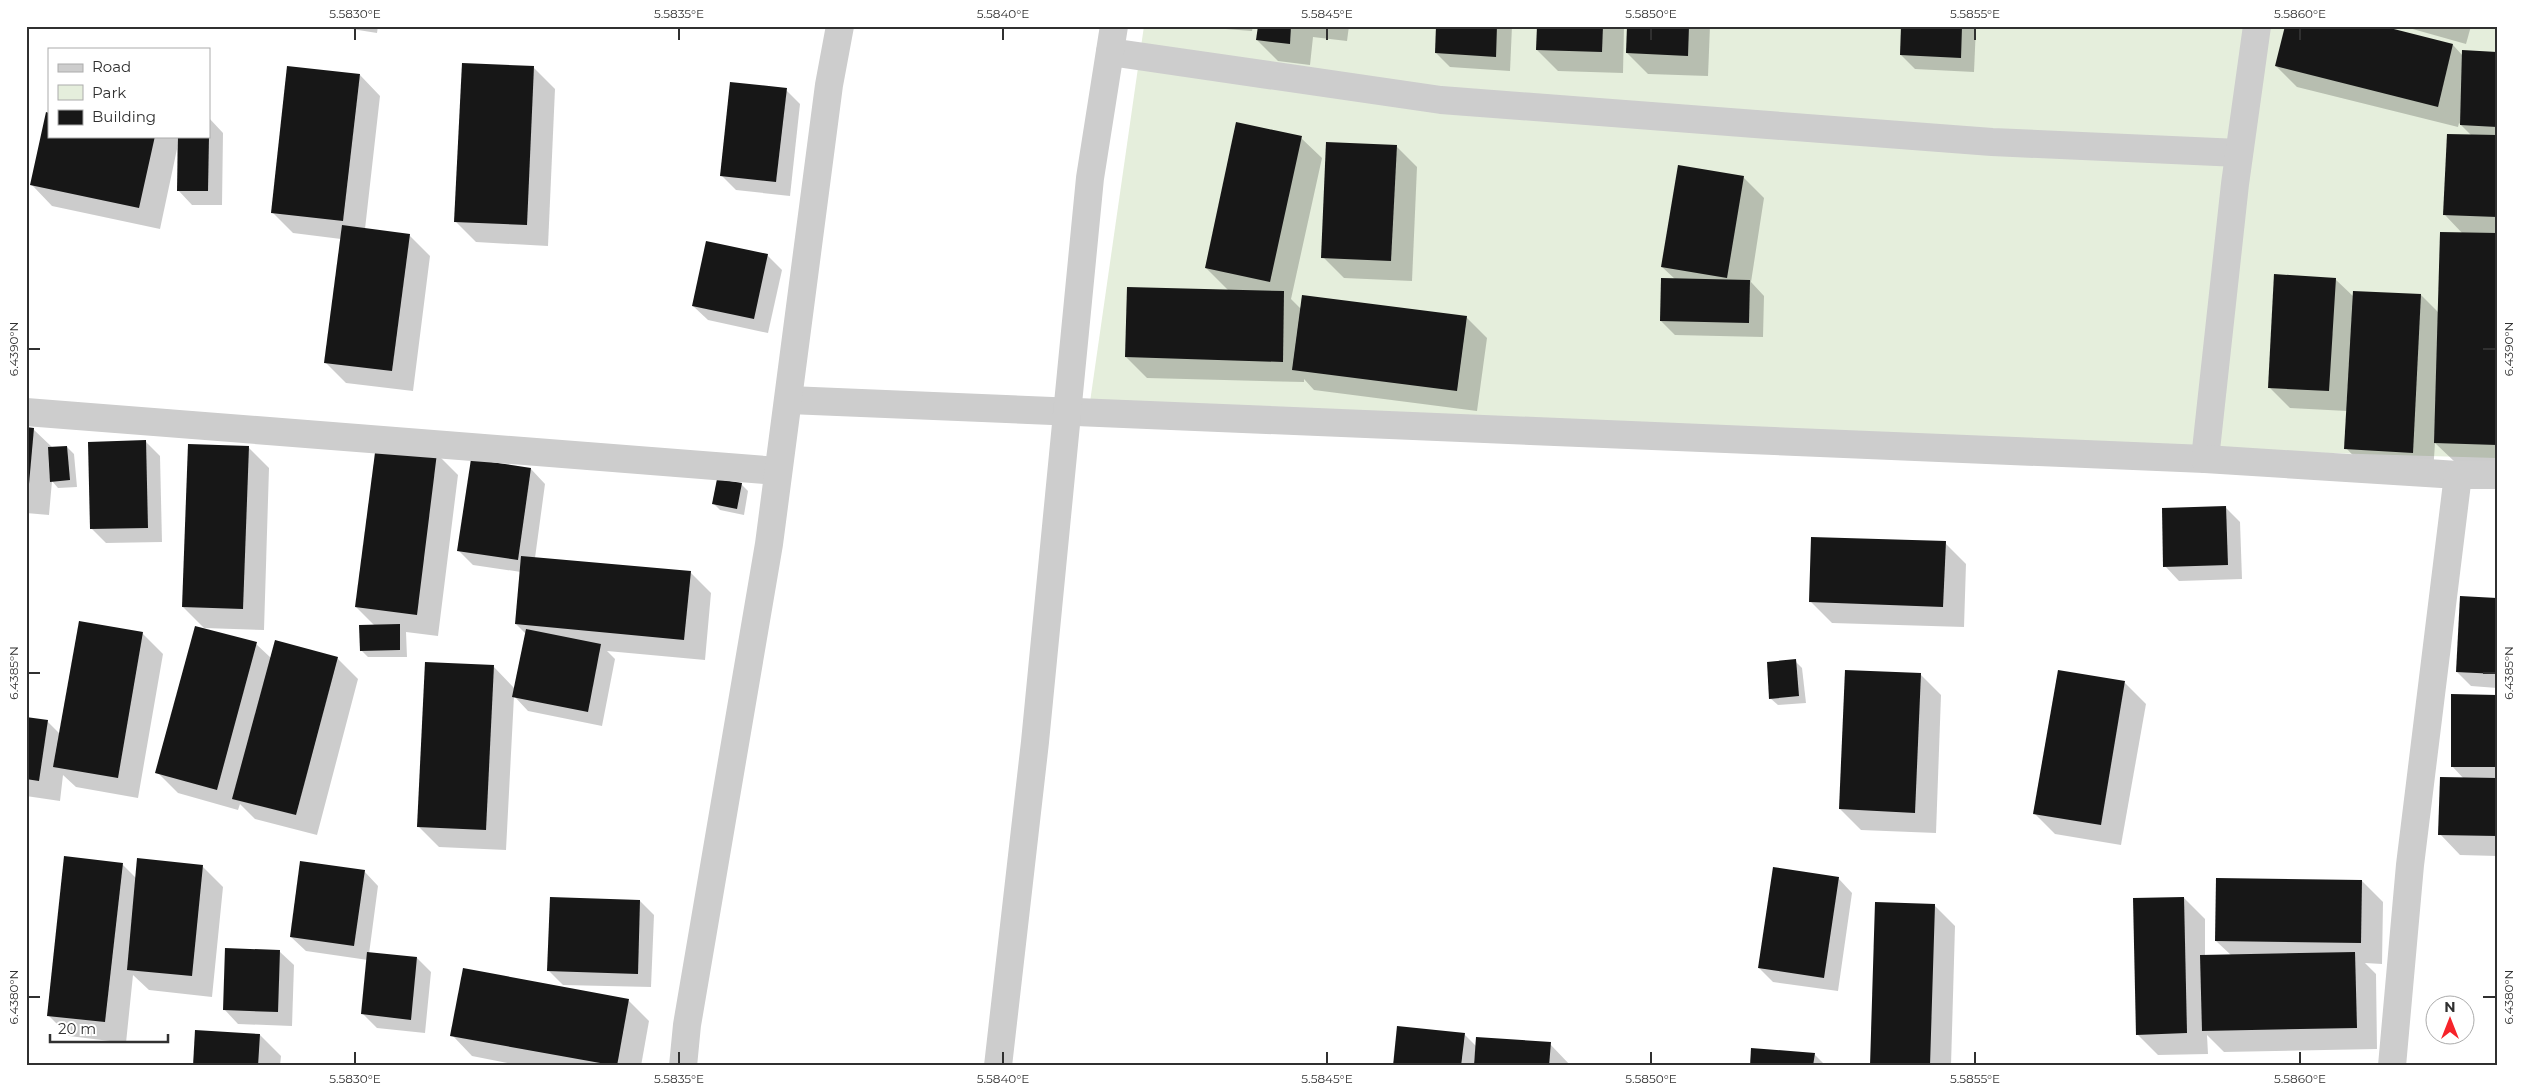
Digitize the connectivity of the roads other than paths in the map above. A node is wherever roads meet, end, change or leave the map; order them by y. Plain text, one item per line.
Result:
1 (840, 26) edge
2 (2257, 26) edge
3 (1112, 39) edge
4 (2239, 153) junction
5 (788, 400) junction
6 (26, 412) edge
7 (1067, 412) junction
8 (2205, 459) junction
9 (778, 471) junction
10 (2497, 474) edge
11 (2458, 475) junction
12 (683, 1066) edge
13 (998, 1066) edge
14 (2392, 1066) edge

1 - 5 street
2 - 4 street
3 - 4 street
3 - 7 street
4 - 8 street
5 - 7 street
5 - 9 street
6 - 9 street
7 - 8 street
7 - 13 street
8 - 11 street
9 - 12 street
10 - 11 street
11 - 14 street

